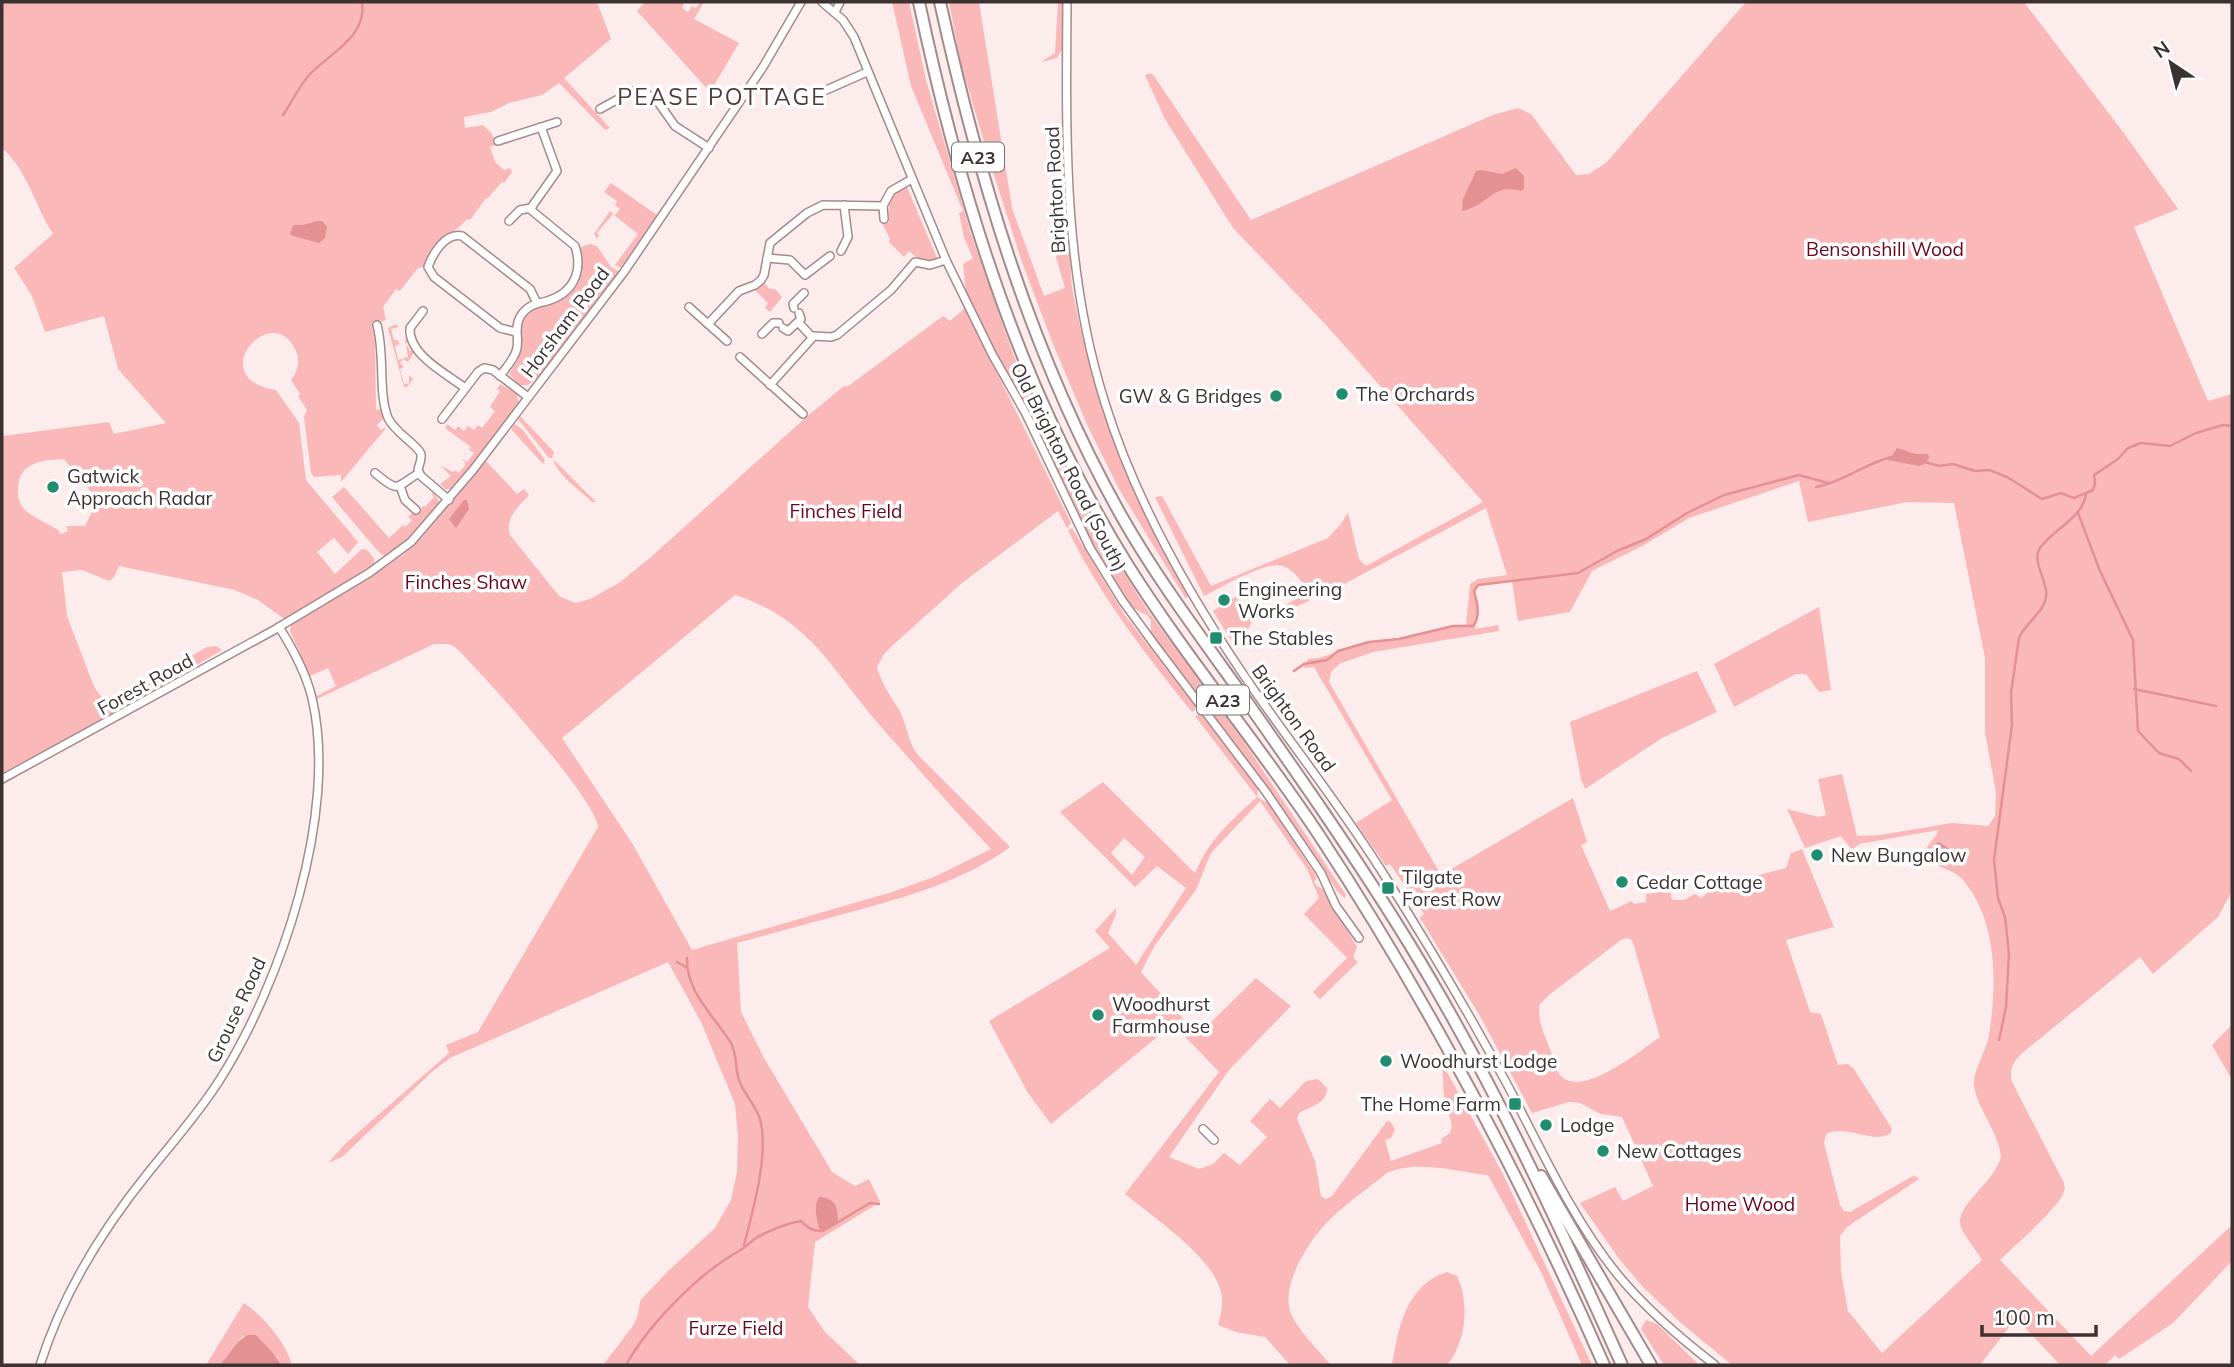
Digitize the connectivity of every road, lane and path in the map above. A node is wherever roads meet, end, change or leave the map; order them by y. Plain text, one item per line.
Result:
1 (801, 2) edge
2 (822, 2) edge
3 (840, 2) edge
4 (919, 2) edge
5 (940, 2) edge
6 (1067, 2) edge
7 (835, 12) junction
8 (867, 72) junction
9 (817, 97) dead end
10 (600, 108) dead end
11 (557, 122) dead end
12 (541, 127) junction
13 (498, 141) dead end
14 (709, 148) junction
15 (912, 179) junction
16 (845, 205) junction
17 (883, 206) junction
18 (531, 208) junction
19 (884, 219) dead end
20 (509, 221) dead end
21 (841, 251) dead end
22 (830, 256) dead end
23 (767, 258) junction
24 (946, 260) junction
25 (804, 293) dead end
26 (537, 303) junction
27 (689, 307) dead end
28 (423, 311) dead end
29 (797, 317) junction
30 (709, 324) junction
31 (377, 325) dead end
32 (516, 332) junction
33 (762, 334) dead end
34 (812, 337) junction
35 (727, 341) dead end
36 (740, 357) dead end
37 (500, 376) junction
38 (770, 385) junction
39 (465, 388) junction
40 (528, 397) junction
41 (803, 414) dead end
42 (442, 419) dead end
43 (375, 473) dead end
44 (419, 473) junction
45 (400, 486) junction
46 (449, 500) junction
47 (416, 510) dead end
48 (302, 613) joint
49 (279, 627) junction
50 (2, 779) edge
51 (1359, 939) dead end
52 (1498, 1105) junction
53 (1203, 1129) dead end
54 (1214, 1140) dead end
55 (40, 1365) edge
56 (1604, 1365) edge
57 (1622, 1365) edge
58 (1651, 1365) edge
59 (1715, 1365) edge

1 - 14 street, Horsham Road
2 - 7 street, Old Brighton Road (South)
3 - 7 street
4 - 56 highway, A23
5 - 52 highway, A23
6 - 59 street, Brighton Road
7 - 8 street, Old Brighton Road (South)
8 - 9 street
8 - 15 street, Old Brighton Road (South)
10 - 14 street
11 - 12 street
12 - 13 street
12 - 18 street
14 - 40 street, Horsham Road
15 - 17 street
15 - 24 street, Old Brighton Road (South)
16 - 17 street
16 - 21 street
16 - 23 street
17 - 19 street
18 - 20 street
18 - 26 street
22 - 23 street
23 - 30 street
24 - 34 street
24 - 51 street, Old Brighton Road (South)
25 - 29 street
26 - 32 street
26 - 32 street
27 - 30 street
28 - 39 street
29 - 33 street
29 - 34 street
30 - 35 street
31 - 44 street
32 - 37 street
34 - 38 street
36 - 38 street
37 - 39 street
37 - 40 street
38 - 41 street
39 - 42 street
40 - 46 street, Horsham Road
43 - 45 street
44 - 45 street
44 - 46 street
45 - 47 street
46 - 48 street, Horsham Road
48 - 49 street, Forest Road
49 - 50 street, Forest Road
49 - 55 street, Grouse Road
52 - 57 highway, A23
52 - 58 highway
53 - 54 street

